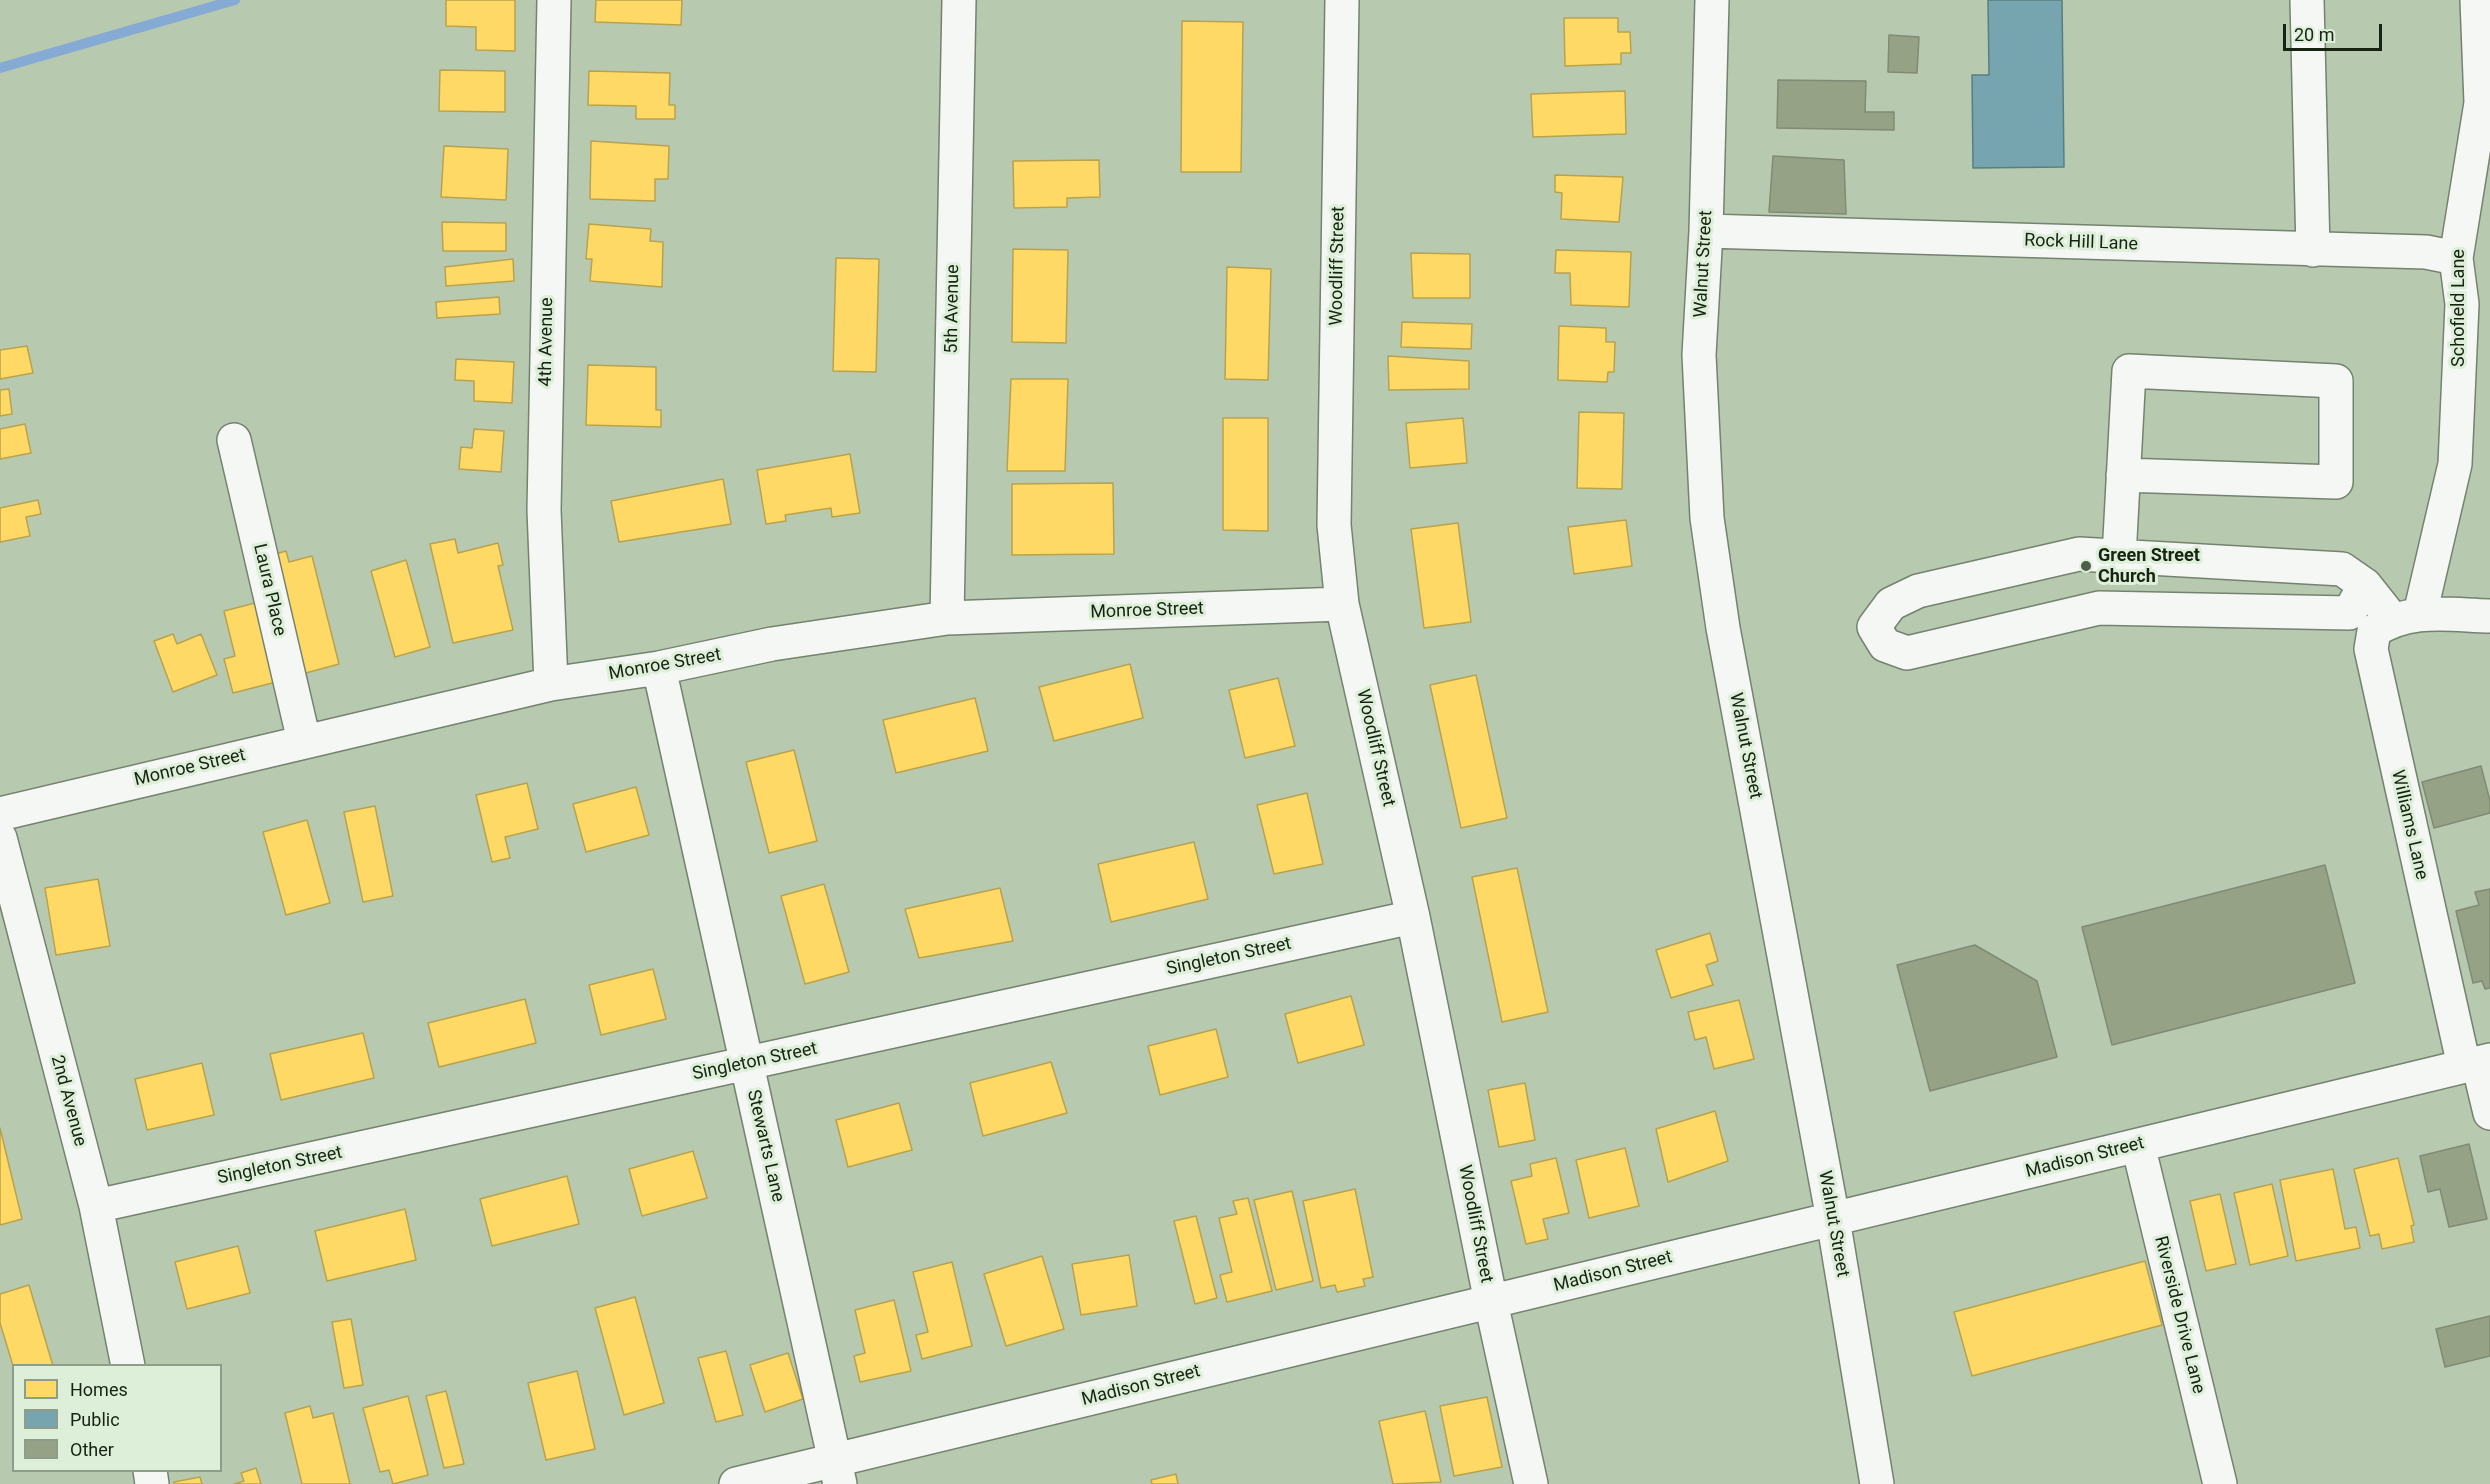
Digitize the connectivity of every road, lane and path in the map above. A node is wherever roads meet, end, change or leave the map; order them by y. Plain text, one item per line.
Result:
1 (554, 0) edge
2 (959, 0) edge
3 (1342, 0) edge
4 (1712, 0) edge
5 (2307, 0) edge
6 (2477, 0) edge
7 (1706, 231) junction
8 (2313, 250) junction
9 (2456, 258) junction
10 (234, 440) dead end
11 (2123, 475) junction
12 (2119, 557) junction
13 (2365, 585) junction
14 (1342, 604) junction
15 (2406, 616) junction
16 (2490, 616) edge
17 (947, 618) junction
18 (658, 668) junction
19 (551, 684) junction
20 (304, 741) junction
21 (0, 814) edge
22 (0, 838) edge
23 (1413, 917) junction
24 (746, 1063) junction
25 (2478, 1063) edge
26 (2490, 1113) edge
27 (2138, 1145) junction
28 (96, 1206) junction
29 (1833, 1219) junction
30 (1491, 1302) junction
31 (128, 1364) edge
32 (837, 1472) edge
33 (736, 1484) edge
34 (1531, 1484) edge
35 (1877, 1484) edge
36 (2220, 1484) edge

1 - 19 street, 4th Avenue
2 - 17 street, 5th Avenue
3 - 14 street, Woodliff Street
4 - 7 street, Walnut Street
5 - 8 street
6 - 9 street, Schofield Lane
7 - 8 street, Rock Hill Lane
7 - 29 street, Walnut Street
8 - 9 street, Rock Hill Lane
9 - 15 street, Schofield Lane
10 - 20 street, Laura Place
11 - 11 street
11 - 12 street
12 - 13 street
12 - 13 street
13 - 15 street
14 - 17 street, Monroe Street
14 - 23 street, Woodliff Street
15 - 16 street
15 - 25 street, Williams Lane
17 - 18 street, Monroe Street
18 - 19 street, Monroe Street
18 - 24 street, Stewarts Lane
19 - 20 street, Monroe Street
20 - 21 street, Monroe Street
22 - 28 street, 2nd Avenue
23 - 24 street, Singleton Street
23 - 30 street, Woodliff Street
24 - 28 street, Singleton Street
24 - 32 street, Stewarts Lane
25 - 26 street, Williams Lane
25 - 27 street, Madison Street
27 - 29 street, Madison Street
27 - 36 street, Riverside Drive Lane
28 - 31 street, 2nd Avenue
29 - 30 street, Madison Street
29 - 35 street, Walnut Street
30 - 32 street, Madison Street
30 - 34 street, Woodliff Street
32 - 33 street, Madison Street

